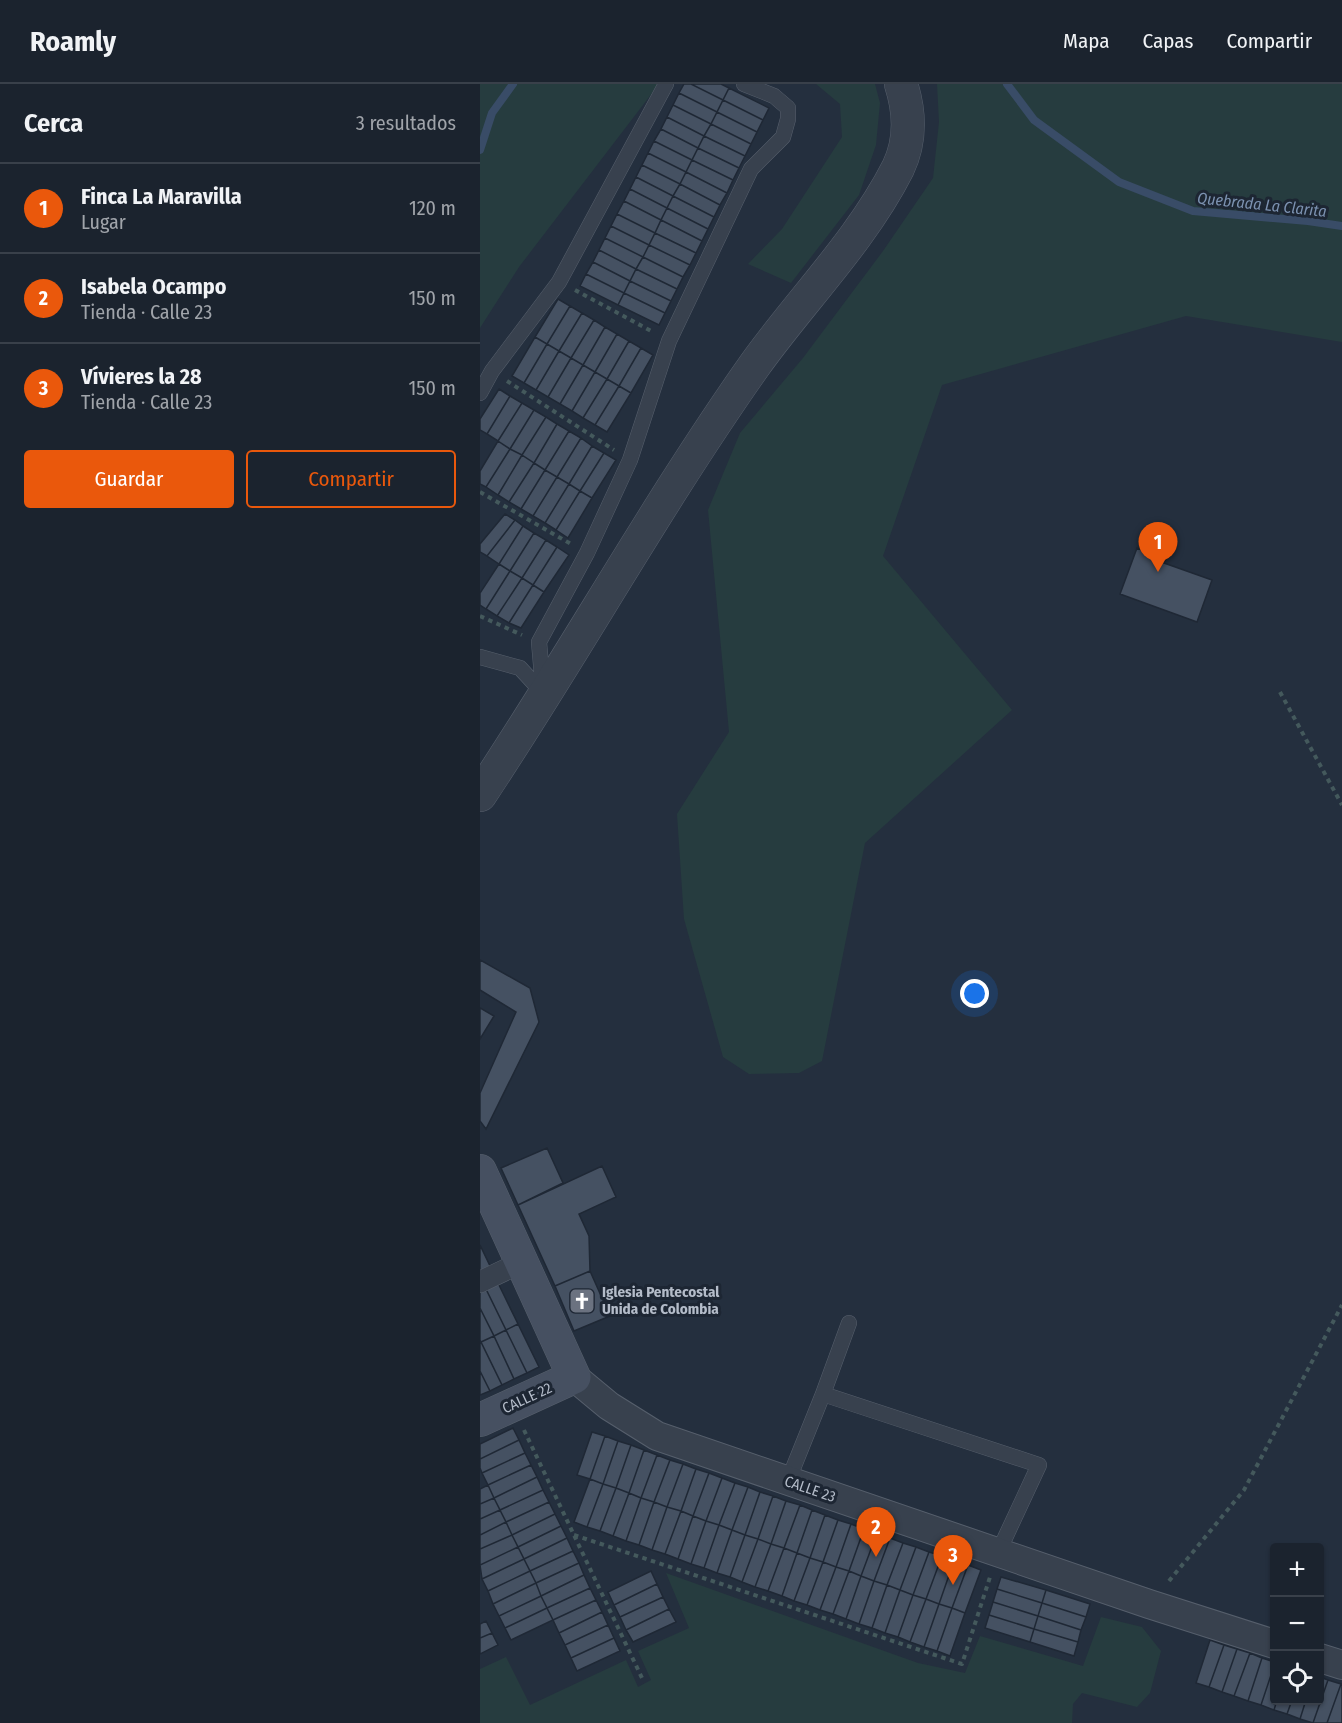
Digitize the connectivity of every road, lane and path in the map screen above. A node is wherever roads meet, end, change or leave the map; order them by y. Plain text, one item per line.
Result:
1 (666, 84) edge
2 (744, 84) edge
3 (901, 84) edge
4 (559, 282) junction
5 (669, 341) junction
6 (492, 371) junction
7 (480, 393) edge
8 (630, 460) junction
9 (480, 492) edge
10 (587, 554) junction
11 (480, 616) edge
12 (539, 642) junction
13 (480, 657) edge
14 (1280, 692) dead end
15 (544, 694) junction
16 (480, 795) edge
17 (1342, 805) edge
18 (480, 1172) edge
19 (522, 1262) junction
20 (480, 1282) edge
21 (1342, 1305) edge
22 (849, 1323) dead end
23 (574, 1377) junction
24 (823, 1394) junction
25 (512, 1405) junction
26 (480, 1420) edge
27 (788, 1481) junction
28 (574, 1535) junction
29 (998, 1553) junction
30 (1149, 1604) junction
31 (1270, 1642) edge
32 (1324, 1659) edge
33 (1342, 1665) edge
34 (642, 1678) dead end

1 - 4 lane
2 - 5 lane
3 - 15 street
4 - 5 path
4 - 6 lane
5 - 8 lane
6 - 7 lane
6 - 8 path
8 - 10 lane
9 - 10 path
10 - 12 lane
11 - 12 path
12 - 15 lane
13 - 15 lane
14 - 17 path
15 - 16 street
18 - 19 main road, CALLE 23
19 - 20 street
19 - 23 main road, CALLE 23
21 - 30 path
22 - 24 lane
23 - 25 main road, CALLE 22
23 - 27 street, CALLE 23
24 - 27 lane
24 - 29 lane
25 - 26 main road, CALLE 22
25 - 28 path
27 - 29 street, CALLE 23
28 - 29 path
28 - 34 path
29 - 30 street, CALLE 23
30 - 31 street, CALLE 23
32 - 33 street

